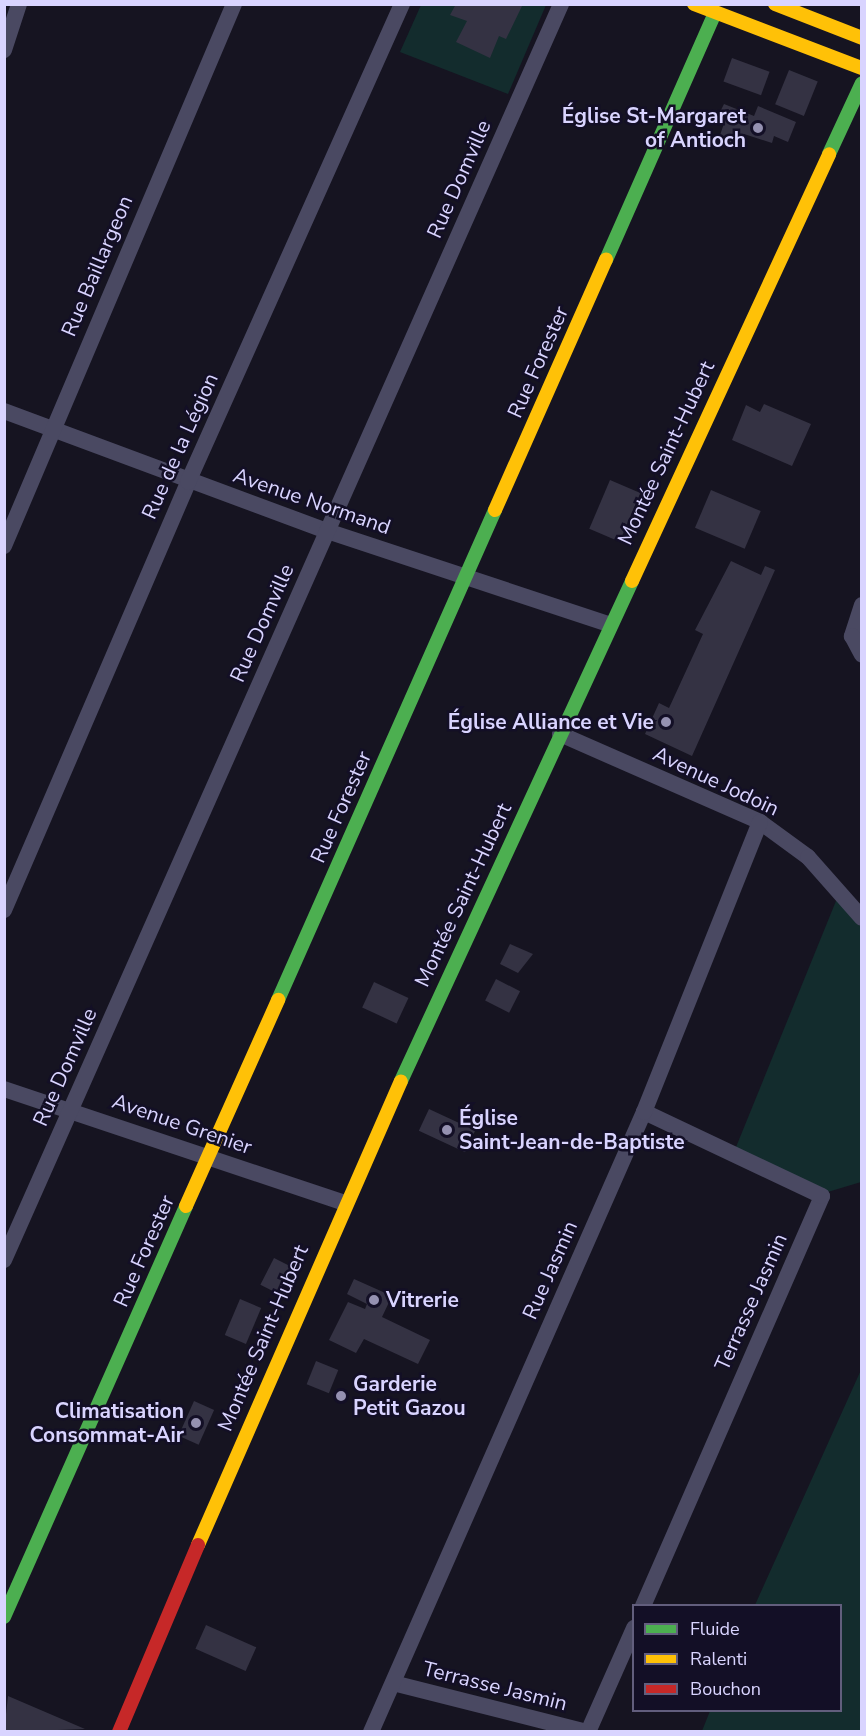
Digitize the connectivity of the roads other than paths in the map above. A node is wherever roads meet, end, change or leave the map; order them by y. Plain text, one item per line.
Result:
1 (19, 4) edge
2 (234, 4) edge
3 (402, 4) edge
4 (561, 4) edge
5 (694, 4) edge
6 (775, 4) edge
7 (715, 13) junction
8 (861, 38) edge
9 (4, 50) edge
10 (861, 68) edge
11 (861, 83) edge
12 (4, 411) edge
13 (51, 430) junction
14 (188, 482) junction
15 (327, 531) junction
16 (4, 546) edge
17 (466, 576) junction
18 (861, 605) edge
19 (609, 624) junction
20 (861, 655) edge
21 (560, 734) junction
22 (760, 822) junction
23 (4, 910) edge
24 (861, 918) edge
25 (4, 1089) edge
26 (70, 1110) junction
27 (644, 1112) junction
28 (208, 1157) junction
29 (344, 1203) junction
30 (4, 1260) edge
31 (643, 1604) edge
32 (4, 1617) edge
33 (632, 1630) edge
34 (393, 1683) junction
35 (119, 1731) edge
36 (371, 1731) edge
37 (587, 1731) edge

1 - 9 street
2 - 13 street, Rue Baillargeon
3 - 14 street, Rue de la Légion
4 - 15 street, Rue Domville
5 - 7 street
6 - 8 street
7 - 10 street
7 - 17 street, Rue Forester
11 - 19 street, Montée Saint-Hubert
12 - 13 street, Avenue Normand
13 - 14 street, Avenue Normand
13 - 16 street, Rue Baillargeon
14 - 15 street, Avenue Normand
14 - 23 street, Rue de la Légion
15 - 17 street, Avenue Normand
15 - 26 street, Rue Domville
17 - 19 street, Avenue Normand
17 - 28 street, Rue Forester
18 - 20 street
19 - 21 street, Montée Saint-Hubert
21 - 22 street, Avenue Jodoin
21 - 29 street, Montée Saint-Hubert
22 - 24 street, Avenue Jodoin
22 - 27 street, Rue Jasmin
25 - 26 street, Avenue Grenier
26 - 28 street, Avenue Grenier
26 - 30 street, Rue Domville
27 - 31 street, Terrasse Jasmin
27 - 34 street, Rue Jasmin
28 - 29 street, Avenue Grenier
28 - 32 street, Rue Forester
29 - 35 street, Montée Saint-Hubert
33 - 37 street, Terrasse Jasmin
34 - 36 street, Rue Jasmin
34 - 37 street, Terrasse Jasmin

